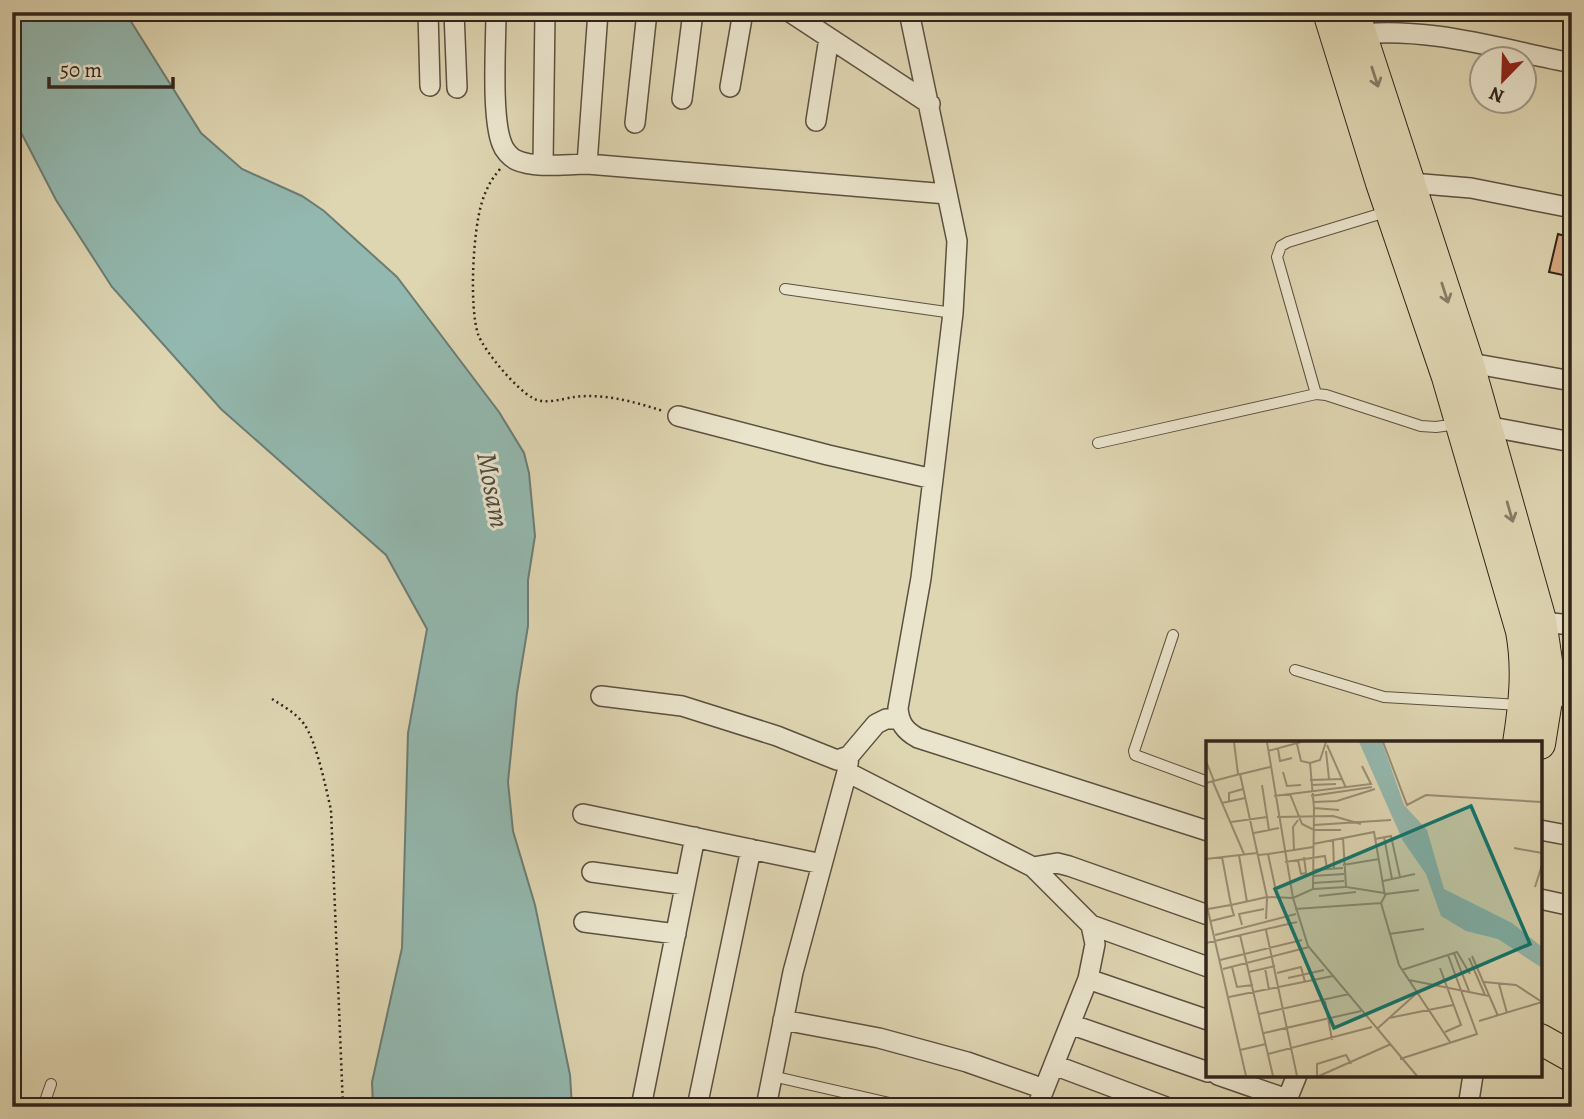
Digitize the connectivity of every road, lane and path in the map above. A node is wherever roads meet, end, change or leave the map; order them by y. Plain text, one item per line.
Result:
1 (428, 12) edge
2 (454, 12) edge
3 (496, 12) edge
4 (545, 12) edge
5 (598, 12) edge
6 (648, 12) edge
7 (693, 12) edge
8 (743, 12) edge
9 (790, 12) edge
10 (909, 12) edge
11 (1345, 24) edge
12 (829, 38) junction
13 (1572, 63) edge
14 (430, 86) dead end
15 (730, 87) dead end
16 (457, 88) dead end
17 (681, 99) dead end
18 (930, 104) junction
19 (816, 121) dead end
20 (635, 123) dead end
21 (510, 156) junction
22 (543, 163) junction
23 (587, 164) junction
24 (1395, 182) junction
25 (947, 194) junction
26 (1570, 202) edge
27 (1390, 211) junction
28 (785, 289) dead end
29 (953, 313) junction
30 (1454, 360) junction
31 (1572, 381) edge
32 (1316, 394) junction
33 (678, 416) joint
34 (1473, 425) junction
35 (1572, 442) edge
36 (1098, 443) dead end
37 (933, 479) junction
38 (1530, 621) junction
39 (1572, 625) edge
40 (1173, 635) dead end
41 (1295, 670) dead end
42 (601, 696) dead end
43 (272, 699) dead end
44 (1548, 699) edge
45 (898, 719) junction
46 (1519, 741) edge
47 (1541, 741) edge
48 (848, 764) junction
49 (1206, 781) edge
50 (583, 814) dead end
51 (1206, 830) edge
52 (1542, 830) edge
53 (1572, 836) edge
54 (695, 837) junction
55 (751, 849) junction
56 (822, 864) junction
57 (1033, 867) junction
58 (592, 872) dead end
59 (685, 886) junction
60 (1542, 899) edge
61 (1572, 906) edge
62 (1206, 914) edge
63 (584, 922) dead end
64 (1091, 925) junction
65 (676, 934) junction
66 (1206, 966) edge
67 (1088, 979) junction
68 (1206, 1019) edge
69 (783, 1020) junction
70 (1070, 1024) junction
71 (1542, 1040) edge
72 (1572, 1057) edge
73 (1054, 1065) junction
74 (1206, 1071) edge
75 (772, 1076) junction
76 (1223, 1077) edge
77 (1296, 1077) edge
78 (1473, 1077) edge
79 (51, 1084) dead end
80 (1041, 1098) edge
81 (1116, 1098) edge
82 (1285, 1103) edge
83 (43, 1107) edge
84 (343, 1107) edge
85 (641, 1107) edge
86 (697, 1107) edge
87 (765, 1107) edge
88 (907, 1107) edge
89 (1166, 1107) edge
90 (1468, 1107) edge

1 - 14 street
2 - 16 street
3 - 21 street
4 - 22 street
5 - 23 street
6 - 20 street
7 - 17 street
8 - 15 street
9 - 12 street
10 - 18 street
11 - 13 street
11 - 24 main road
12 - 18 street
12 - 19 street
18 - 25 street
21 - 22 street
21 - 33 path
22 - 23 street
23 - 25 street
24 - 26 street
24 - 27 main road
24 -> 30 main road
25 - 29 street
27 - 30 main road
27 - 32 lane
28 - 29 lane
29 - 37 street
30 - 31 street
30 - 34 main road
32 - 34 lane
32 - 36 lane
33 - 37 street
34 - 35 street
34 - 38 main road
37 - 45 street
38 - 39 street
38 - 44 main road
40 - 49 lane
41 - 44 lane
42 - 48 street
43 - 84 path
44 - 46 main road
44 - 47 main road
45 - 48 street
45 - 51 street
48 - 56 street
48 - 57 street
50 - 54 street
52 - 53 street
54 - 55 street
54 - 59 street
55 - 56 street
55 - 86 street
56 - 69 street
57 - 62 street
57 - 64 street
58 - 59 street
59 - 65 street
60 - 61 street
63 - 65 street
64 - 66 street
64 - 67 street
65 - 85 street
67 - 68 street
67 - 70 street
69 - 75 street
69 - 80 street
70 - 73 street
70 - 74 street
71 - 72 main road
73 - 80 street
73 - 81 street
75 - 87 street
75 - 88 lane
76 - 82 street
77 - 82 street
78 - 90 street
79 - 83 lane
81 - 89 street

